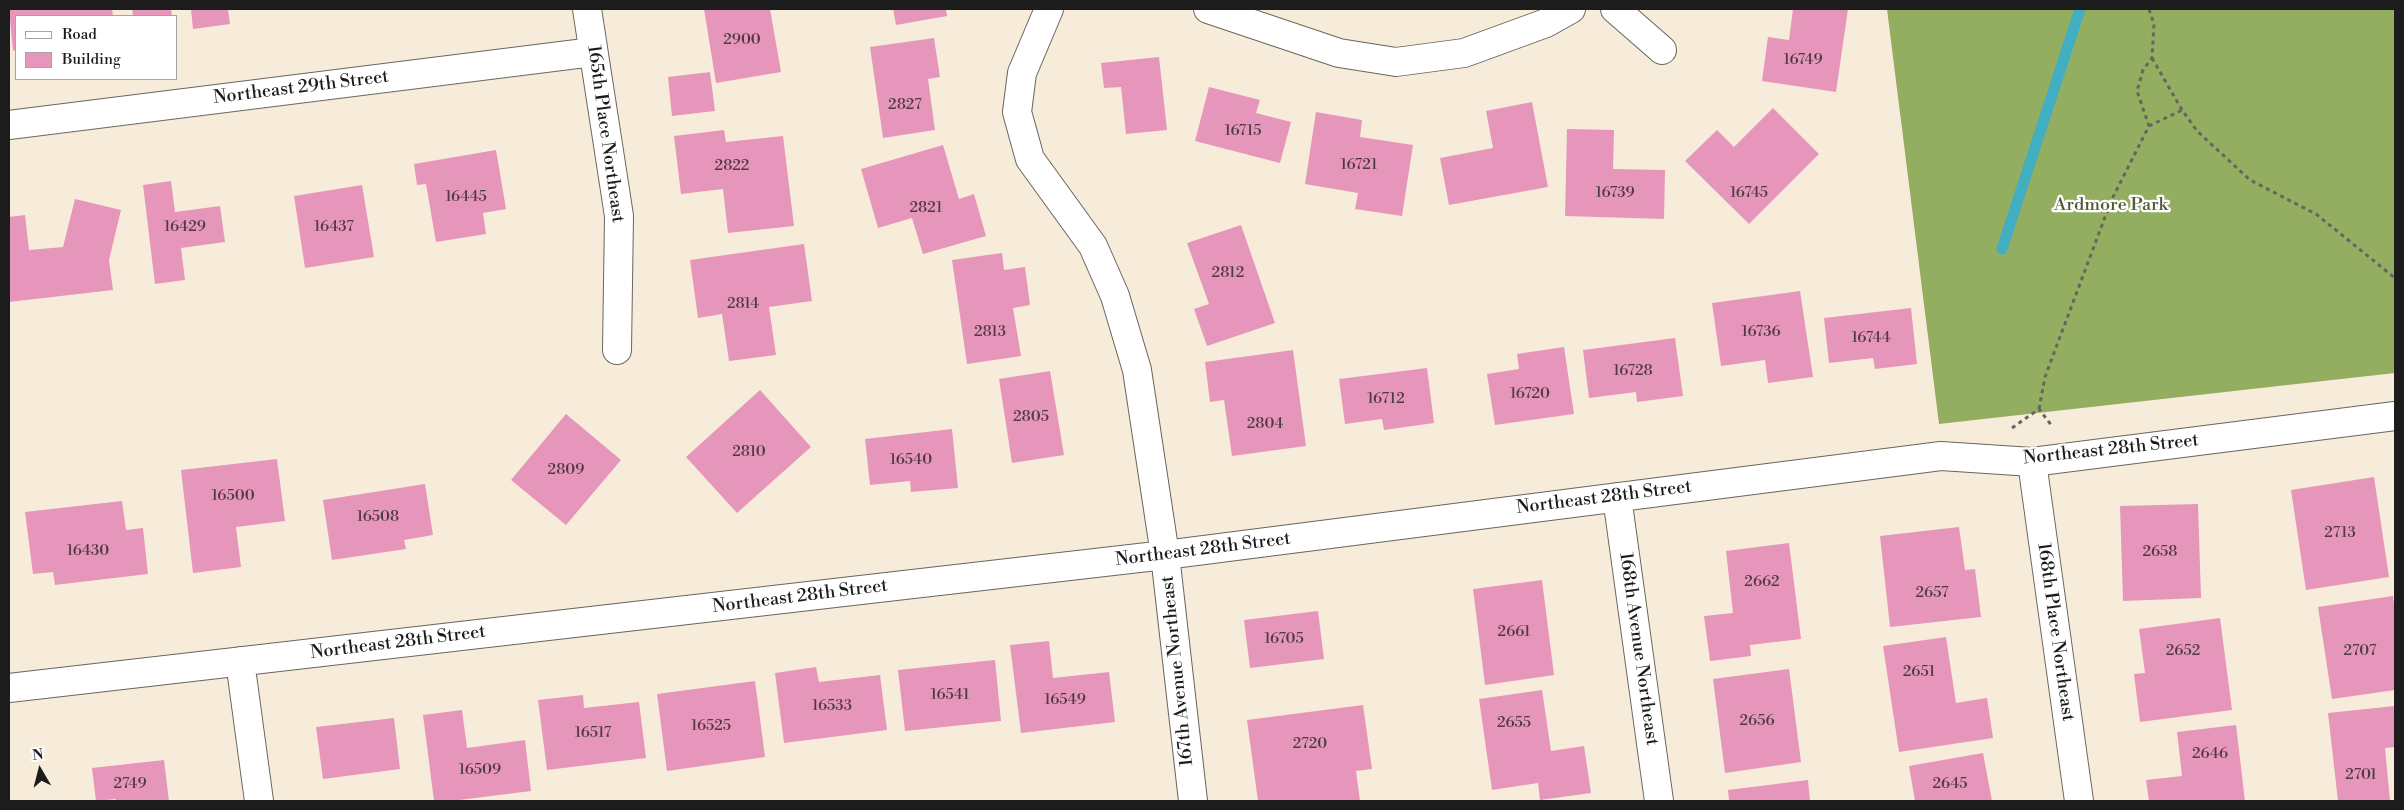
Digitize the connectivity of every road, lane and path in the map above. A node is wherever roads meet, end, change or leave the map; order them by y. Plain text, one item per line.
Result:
1 (587, 9) edge
2 (1049, 9) edge
3 (1208, 9) edge
4 (1571, 9) edge
5 (1615, 9) edge
6 (2149, 9) edge
7 (1662, 50) dead end
8 (593, 52) junction
9 (2152, 58) junction
10 (2182, 110) junction
11 (9, 125) edge
12 (2149, 126) junction
13 (2395, 278) edge
14 (617, 350) dead end
15 (2039, 409) junction
16 (2395, 416) edge
17 (2009, 430) dead end
18 (2054, 430) dead end
19 (2032, 462) junction
20 (1617, 497) junction
21 (1165, 555) junction
22 (240, 661) junction
23 (9, 688) edge
24 (259, 801) edge
25 (1193, 801) edge
26 (1660, 801) edge
27 (2079, 801) edge

1 - 8 street, 165th Place Northeast
2 - 21 street, 167th Avenue Northeast
3 - 4 street
5 - 7 street
6 - 9 path
8 - 11 street, Northeast 29th Street
8 - 14 street, 165th Place Northeast
9 - 10 path
9 - 12 path
10 - 12 path
10 - 13 path
12 - 15 path
15 - 17 path
15 - 18 path
16 - 19 street, Northeast 28th Street
19 - 20 street, Northeast 28th Street
19 - 27 street, 168th Place Northeast
20 - 21 street, Northeast 28th Street
20 - 26 street, 168th Avenue Northeast
21 - 22 street, Northeast 28th Street
21 - 25 street, 167th Avenue Northeast
22 - 23 street, Northeast 28th Street
22 - 24 street

